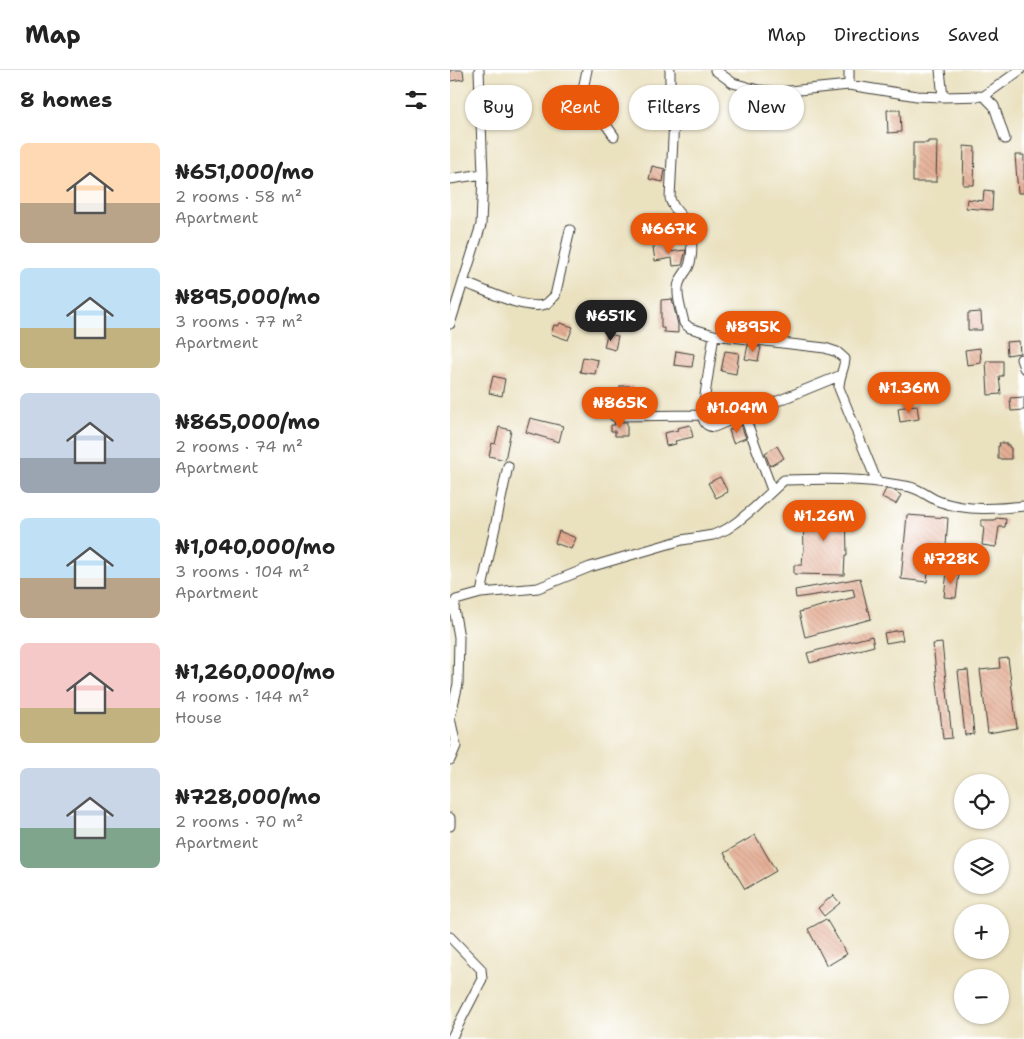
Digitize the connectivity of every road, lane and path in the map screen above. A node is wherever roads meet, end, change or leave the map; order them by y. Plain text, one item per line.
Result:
1 (480, 70) edge
2 (587, 70) edge
3 (670, 70) edge
4 (715, 70) edge
5 (850, 70) edge
6 (940, 70) edge
7 (1020, 70) edge
8 (849, 85) junction
9 (984, 96) junction
10 (943, 97) junction
11 (614, 136) dead end
12 (1005, 139) dead end
13 (483, 174) junction
14 (450, 179) edge
15 (570, 230) dead end
16 (463, 282) junction
17 (450, 324) edge
18 (714, 335) junction
19 (839, 376) junction
20 (702, 415) junction
21 (744, 415) junction
22 (614, 416) dead end
23 (508, 466) dead end
24 (878, 482) junction
25 (772, 490) junction
26 (1024, 506) edge
27 (482, 592) junction
28 (450, 760) edge
29 (450, 818) edge
30 (450, 826) edge
31 (450, 937) edge
32 (451, 1039) edge

1 - 13 street
2 - 11 street
3 - 18 street
4 - 8 street
5 - 8 street
6 - 10 street
7 - 9 street
8 - 10 street
9 - 10 street
9 - 12 street
13 - 14 street
13 - 16 street
15 - 16 street
16 - 17 street
18 - 19 street
18 - 20 street
19 - 21 street
19 - 24 street
20 - 21 street
20 - 22 street
21 - 25 street
23 - 27 street
24 - 25 street
24 - 26 street
25 - 27 street
27 - 28 street
29 - 30 street
31 - 32 street

